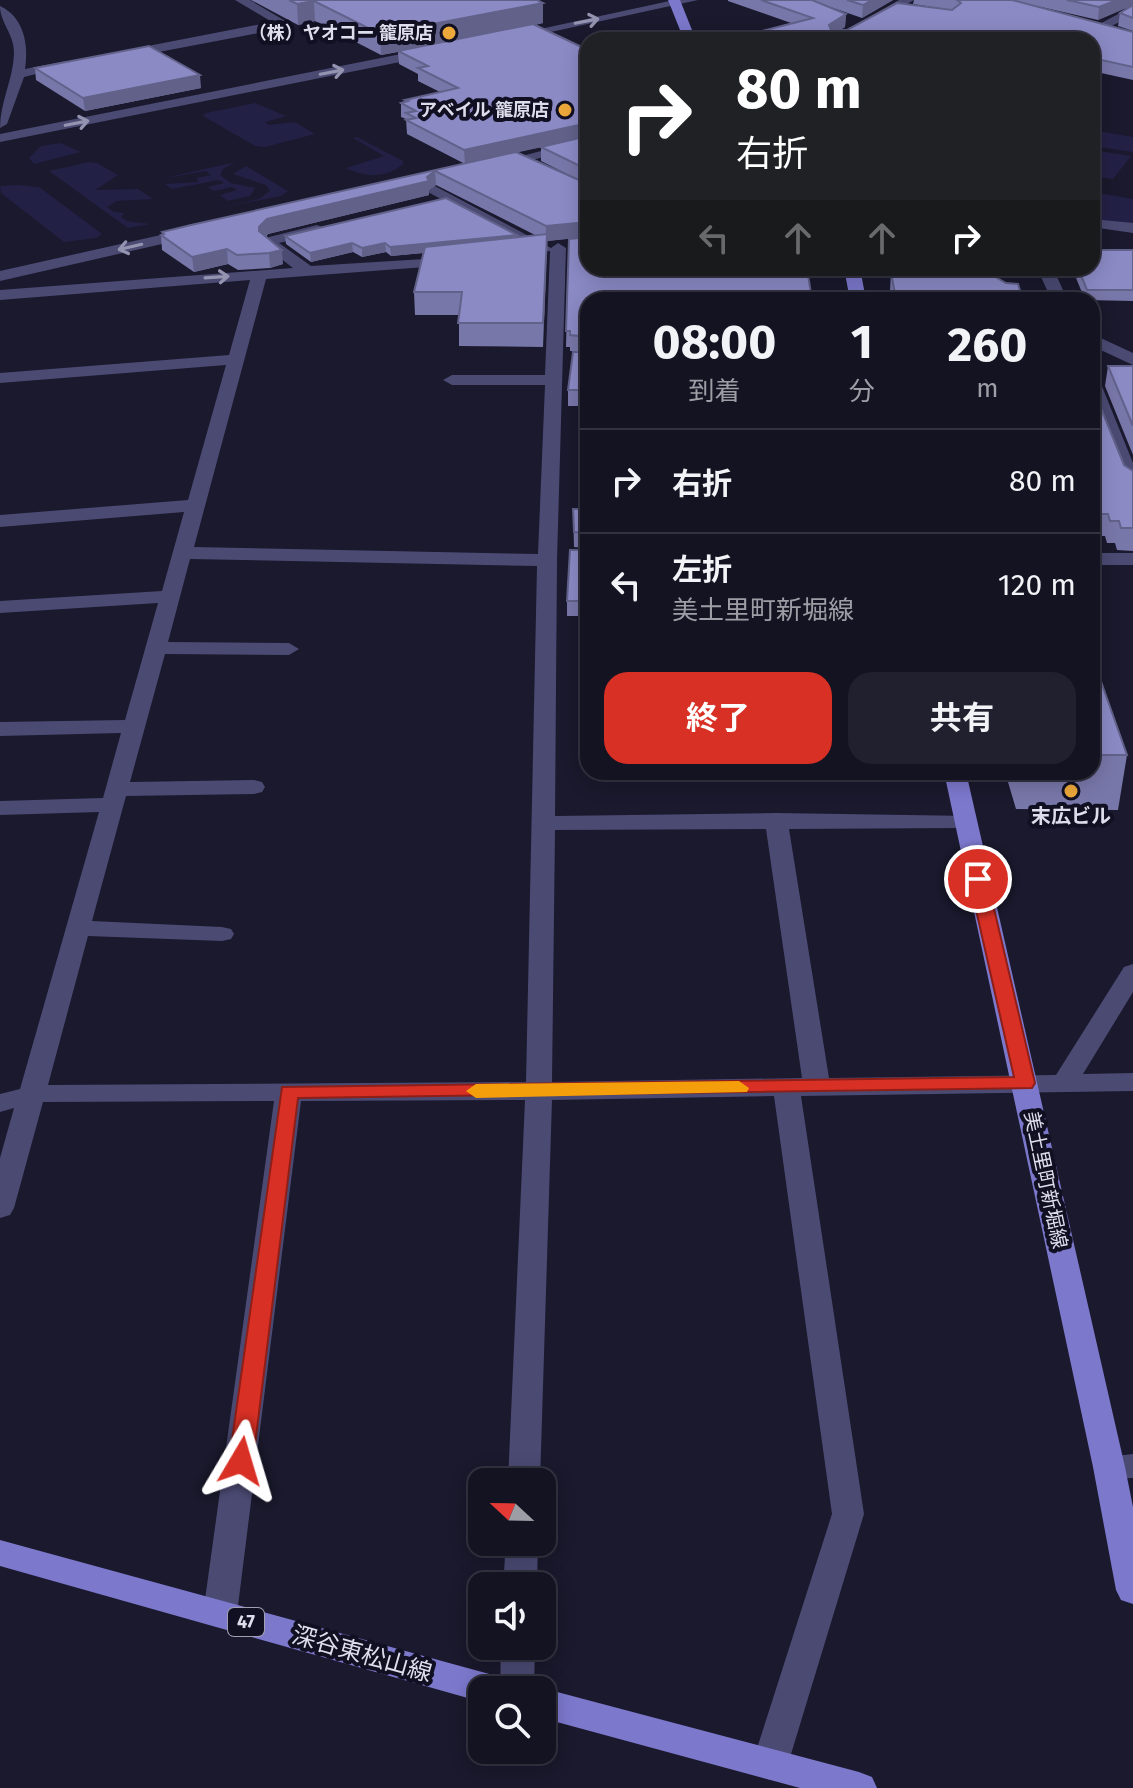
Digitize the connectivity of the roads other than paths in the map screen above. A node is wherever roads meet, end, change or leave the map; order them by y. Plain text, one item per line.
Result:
1 (241, 0) edge
2 (692, 0) edge
3 (908, 0) edge
4 (675, 2) edge
5 (891, 8) junction
6 (0, 10) edge
7 (1133, 10) edge
8 (921, 12) edge
9 (848, 20) edge
10 (1086, 24) edge
11 (862, 25) junction
12 (1100, 27) junction
13 (687, 32) edge
14 (850, 32) edge
15 (1116, 34) edge
16 (507, 37) edge
17 (445, 49) edge
18 (108, 57) edge
19 (78, 63) edge
20 (17, 74) junction
21 (0, 124) edge
22 (0, 138) edge
23 (580, 145) edge
24 (519, 159) junction
25 (474, 169) edge
26 (547, 173) edge
27 (446, 175) edge
28 (449, 198) junction
29 (420, 205) edge
30 (1100, 224) edge
31 (332, 226) edge
32 (1133, 228) edge
33 (202, 231) edge
34 (557, 248) junction
35 (513, 253) edge
36 (471, 258) edge
37 (309, 272) junction
38 (260, 274) junction
39 (0, 276) edge
40 (0, 295) edge
41 (1100, 346) edge
42 (237, 359) junction
43 (554, 360) junction
44 (577, 360) edge
45 (1133, 360) edge
46 (0, 378) edge
47 (452, 380) dead end
48 (554, 380) junction
49 (1100, 404) edge
50 (1133, 485) edge
51 (196, 505) junction
52 (0, 521) edge
53 (183, 553) junction
54 (552, 557) junction
55 (1100, 559) edge
56 (1133, 559) edge
57 (171, 596) junction
58 (0, 607) edge
59 (157, 648) junction
60 (289, 649) dead end
61 (135, 726) junction
62 (0, 729) edge
63 (956, 780) edge
64 (254, 787) dead end
65 (116, 797) junction
66 (0, 808) edge
67 (776, 820) junction
68 (964, 821) junction
69 (543, 823) junction
70 (79, 928) junction
71 (222, 934) dead end
72 (1133, 972) edge
73 (1133, 1082) edge
74 (1025, 1083) junction
75 (1064, 1083) junction
76 (802, 1087) junction
77 (539, 1091) junction
78 (289, 1092) junction
79 (33, 1094) junction
80 (0, 1103) edge
81 (0, 1208) edge
82 (1121, 1466) edge
83 (525, 1468) edge
84 (0, 1553) edge
85 (1133, 1590) edge
86 (220, 1614) junction
87 (468, 1683) edge
88 (556, 1707) edge
89 (770, 1764) junction
90 (859, 1788) edge

1 - 18 street
2 - 4 street
3 - 5 street
4 - 13 main road
16 -> 4 street
5 - 8 street
5 - 11 street
6 - 20 street
7 - 12 street
9 - 11 street
10 - 12 street
11 - 14 street
12 - 15 street
22 -> 17 street
19 - 20 street
20 - 21 street
23 - 24 street
24 - 25 street
24 - 26 street
27 - 28 street
28 - 29 street
28 - 34 street
30 - 32 street
31 - 37 street
33 -> 39 street
34 - 35 street
34 - 43 street
36 - 37 street
37 - 38 street
40 -> 38 street
38 - 42 street
41 - 45 street
42 - 46 street
42 - 51 street
43 - 44 street
43 - 48 street
47 - 48 street
48 - 54 street
49 - 50 street
51 - 52 street
51 - 53 street
53 - 54 street
53 - 57 street
54 - 69 street
55 - 56 street
57 - 58 street
57 - 59 street
59 - 60 street
59 - 61 street
61 - 62 street
61 - 65 street
63 - 68 main road, 美土里町新堀線
64 - 65 street
65 - 66 street
65 - 70 street
67 - 68 street
67 - 69 street
67 - 76 street
68 - 74 main road, 美土里町新堀線
69 - 77 street
70 - 71 street
70 - 79 street
72 - 75 street
73 - 75 street
74 - 75 street
74 - 76 street
74 - 82 main road, 美土里町新堀線
76 - 77 street
76 - 89 street
77 - 78 street
77 - 83 street
78 - 79 street
78 - 86 street
79 - 80 street
79 - 81 street
82 - 85 main road, 美土里町新堀線
84 - 86 main road, 深谷東松山線 / 47
86 - 87 main road, 深谷東松山線 / 47
88 - 89 main road
89 - 90 main road

